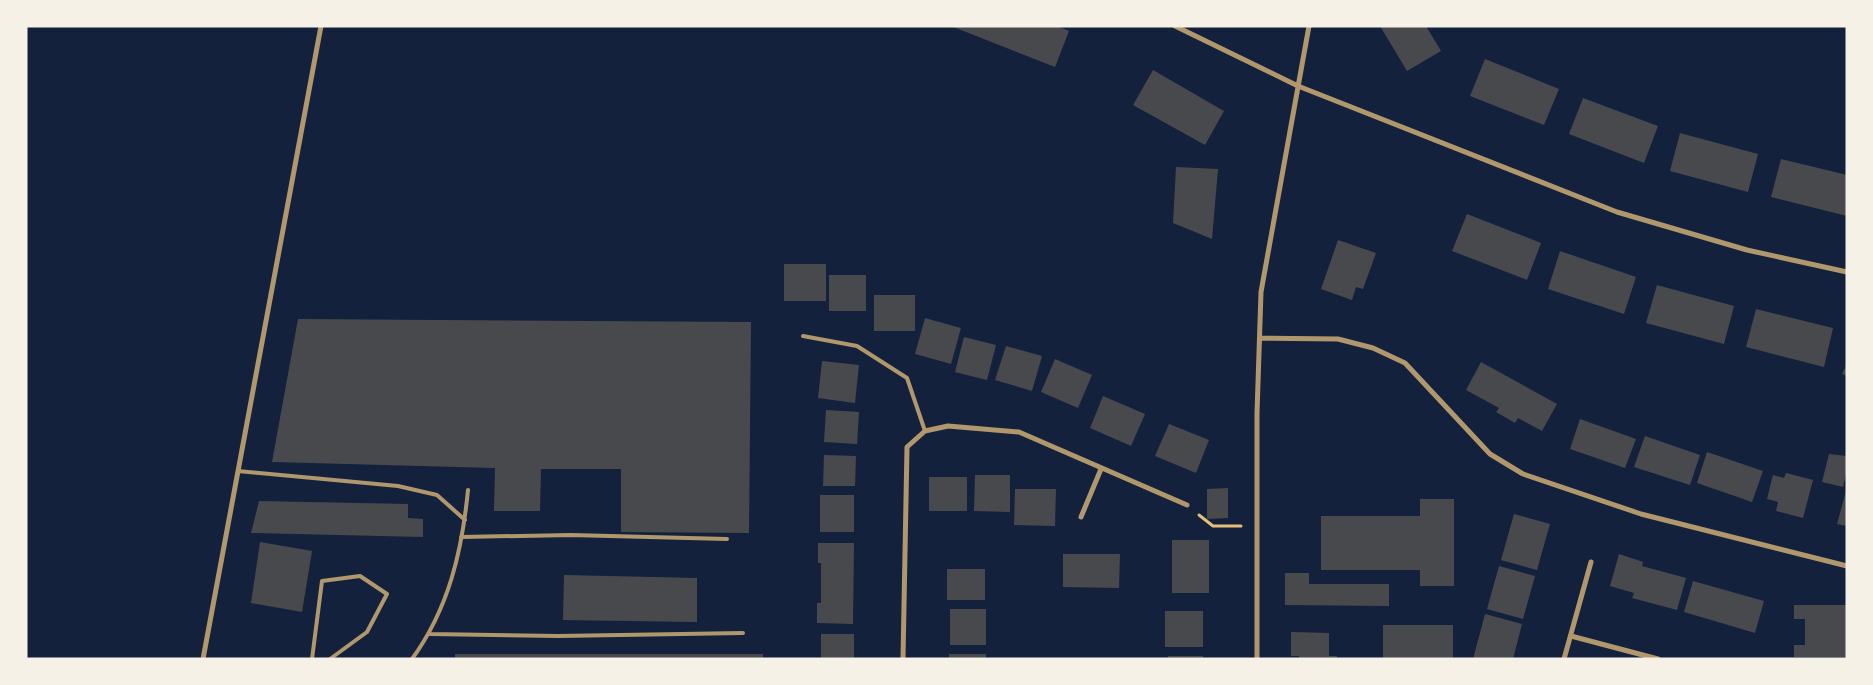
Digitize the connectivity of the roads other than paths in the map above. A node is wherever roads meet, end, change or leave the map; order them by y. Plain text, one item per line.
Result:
1 (321, 26) edge
2 (1175, 26) edge
3 (1309, 26) edge
4 (1298, 86) junction
5 (1847, 272) edge
6 (803, 336) dead end
7 (1260, 338) junction
8 (925, 430) junction
9 (1101, 469) junction
10 (238, 471) junction
11 (468, 490) dead end
12 (1187, 505) road end
13 (1081, 517) dead end
14 (465, 520) junction
15 (461, 537) junction
16 (727, 539) dead end
17 (1591, 562) dead end
18 (1847, 566) edge
19 (743, 633) dead end
20 (430, 634) junction
21 (1571, 636) junction
22 (203, 659) edge
23 (312, 659) edge
24 (330, 659) edge
25 (412, 659) edge
26 (903, 659) edge
27 (1257, 659) edge
28 (1564, 659) edge
29 (1658, 659) edge

1 - 10 street
2 - 4 street
3 - 4 street
4 - 5 street
4 - 7 street
6 - 8 lane
7 - 18 street
7 - 27 street
8 - 9 street
8 - 26 street
9 - 12 street
9 - 13 street
10 - 14 lane
10 - 22 street
11 - 14 lane
14 - 15 lane
15 - 16 lane
15 - 20 lane
17 - 21 street
19 - 20 lane
20 - 25 lane
21 - 28 street
21 - 29 street
23 - 24 lane

